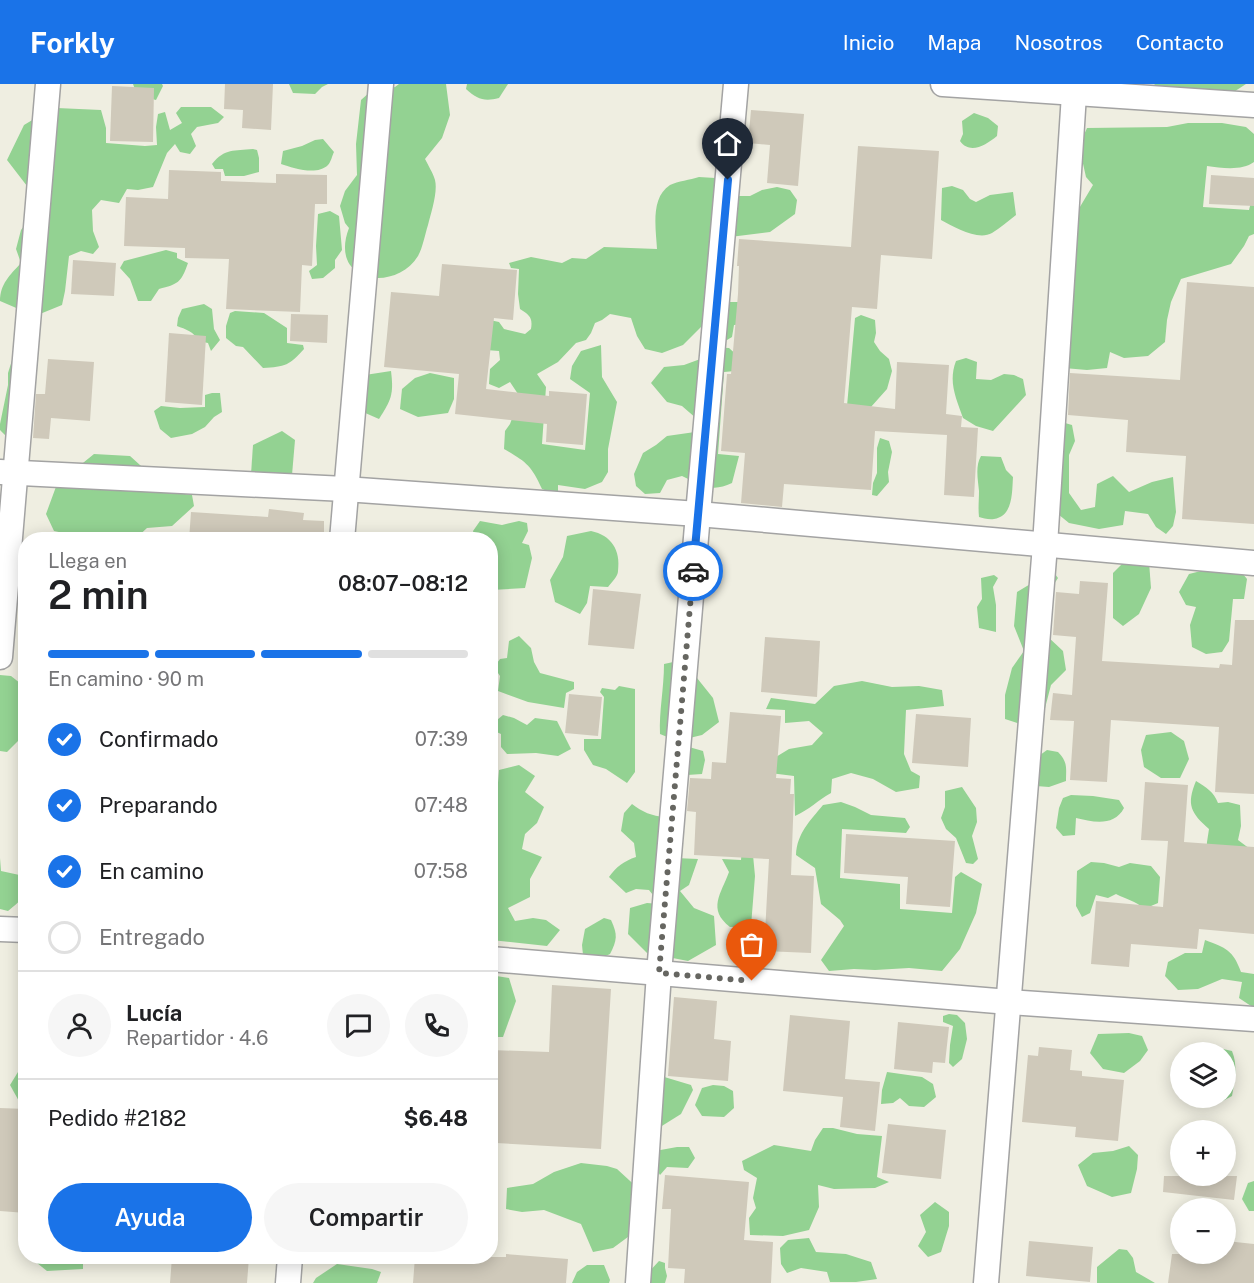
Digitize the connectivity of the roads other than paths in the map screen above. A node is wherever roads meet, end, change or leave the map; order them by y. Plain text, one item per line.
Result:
1 (48, 84) edge
2 (381, 84) edge
3 (736, 84) edge
4 (943, 84) edge
5 (1074, 94) junction
6 (1254, 105) edge
7 (8, 472) edge
8 (345, 489) junction
9 (698, 514) junction
10 (342, 532) edge
11 (1045, 545) junction
12 (1254, 563) edge
13 (0, 657) edge
14 (0, 929) edge
15 (18, 930) edge
16 (498, 960) edge
17 (659, 973) junction
18 (1010, 1002) junction
19 (1254, 1019) edge
20 (289, 1264) edge
21 (288, 1283) edge
22 (638, 1283) edge
23 (986, 1283) edge

1 - 7 street
2 - 8 street
3 - 9 street
4 - 5 street
5 - 6 street
5 - 11 street
7 - 8 street
7 - 13 street
8 - 9 street
8 - 10 street
9 - 11 street
9 - 17 street
11 - 12 street
11 - 18 street
14 - 15 street
16 - 17 street
17 - 18 street
17 - 22 street
18 - 19 street
18 - 23 street
20 - 21 street

